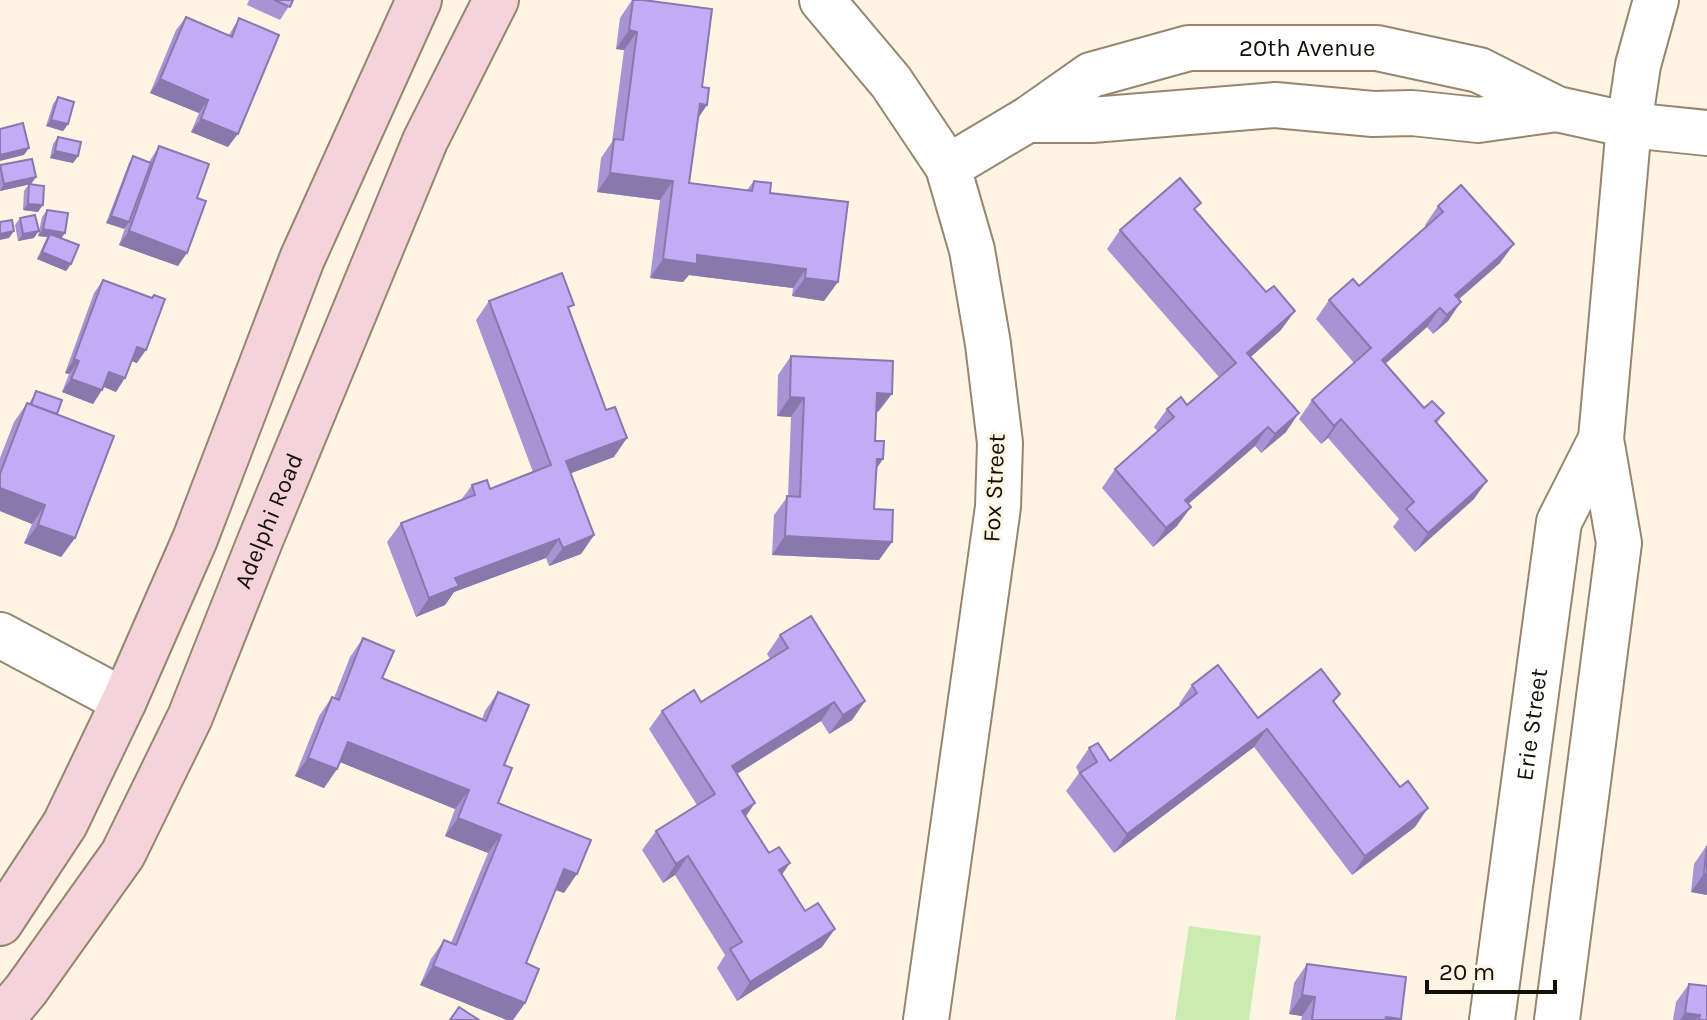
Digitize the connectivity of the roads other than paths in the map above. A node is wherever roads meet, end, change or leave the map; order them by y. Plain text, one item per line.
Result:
1 (419, 0) edge
2 (496, 0) edge
3 (822, 0) edge
4 (1639, 0) edge
5 (1656, 0) edge
6 (1189, 48) junction
7 (1426, 58) junction
8 (1638, 65) junction
9 (1557, 109) junction
10 (1190, 110) junction
11 (1412, 113) junction
12 (1027, 120) junction
13 (1629, 125) junction
14 (1707, 133) edge
15 (948, 167) junction
16 (1601, 439) junction
17 (1554, 557) junction
18 (1617, 564) junction
19 (0, 635) edge
20 (124, 701) junction
21 (0, 923) edge
22 (1, 1020) edge
23 (926, 1020) edge
24 (1492, 1020) edge
25 (1557, 1020) edge

1 - 20 main road
2 - 22 main road, Adelphi Road
3 - 15 street, Fox Street
4 - 8 street, Erie Street
5 - 8 street, Erie Street
6 - 7 street, 20th Avenue
6 - 10 street
6 - 12 street, 20th Avenue
7 - 9 street, 20th Avenue
7 - 11 street
8 - 13 street, Erie Street
9 - 11 street, 20th Avenue
9 - 13 street, 20th Avenue
10 - 11 street, 20th Avenue
10 - 12 street, 20th Avenue
12 - 15 street, 20th Avenue
13 - 14 street, 20th Avenue
13 - 16 street, Erie Street
15 - 23 street, Fox Street
16 - 17 street, Erie Street
16 - 18 street, Erie Street
17 - 18 street
17 - 24 street, Erie Street
18 - 25 street, Erie Street
19 - 20 street
20 - 21 main road

